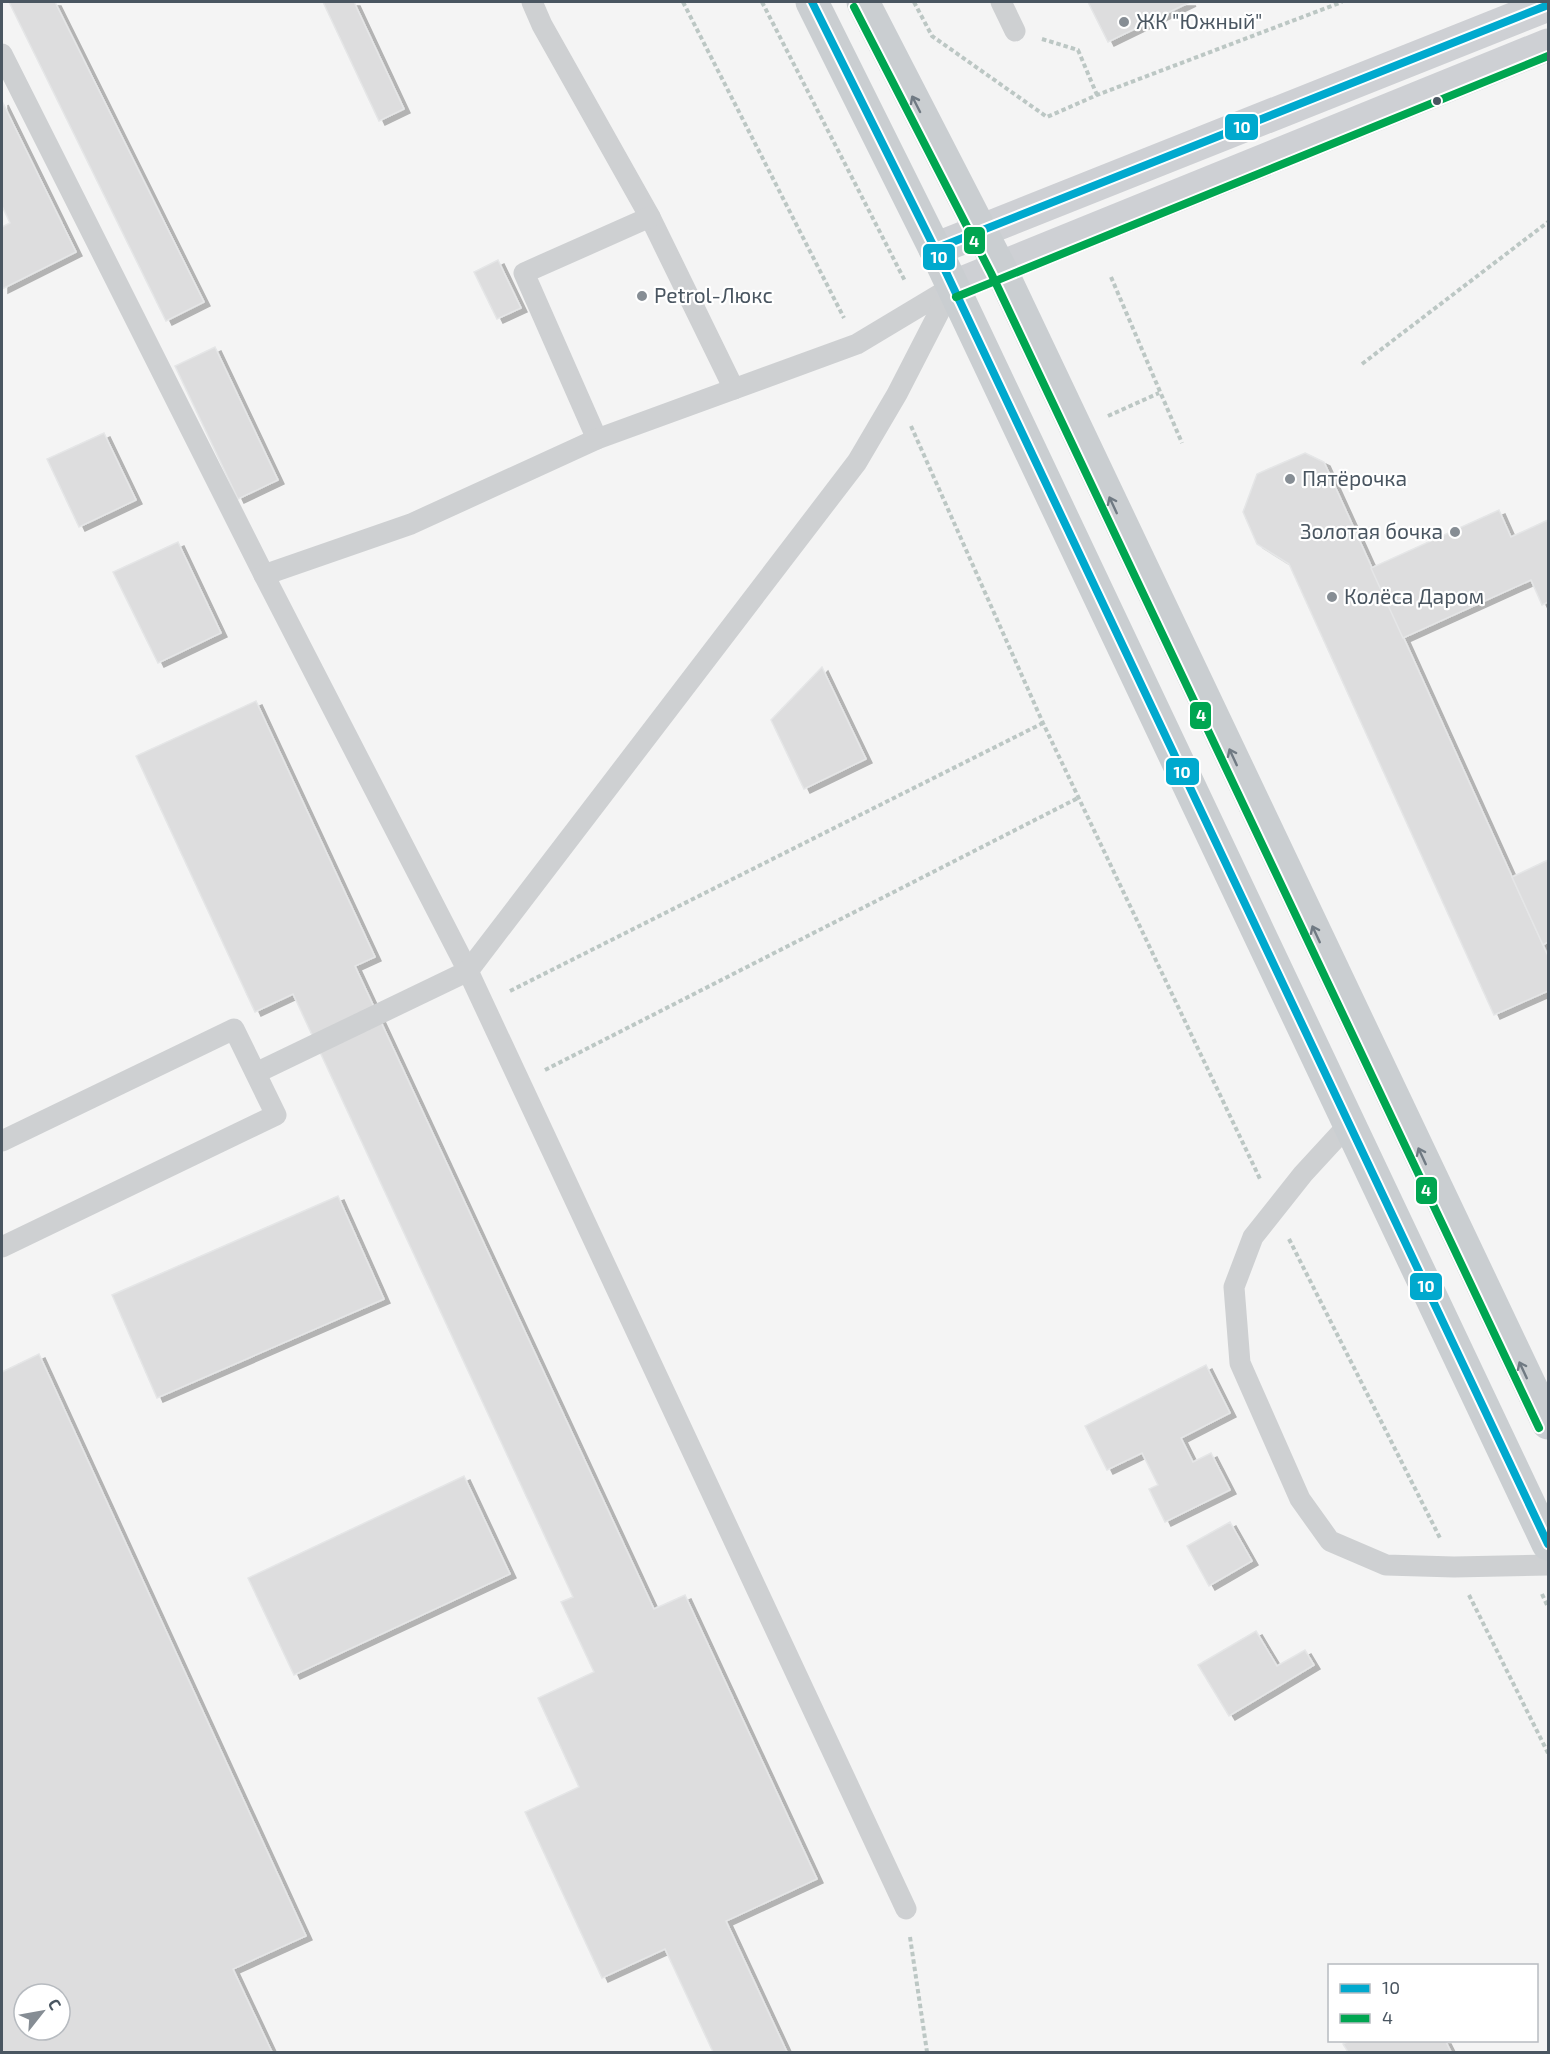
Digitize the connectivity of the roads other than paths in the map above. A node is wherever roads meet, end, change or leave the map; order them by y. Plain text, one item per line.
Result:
1 (532, 2) edge
2 (812, 2) edge
3 (863, 2) edge
4 (1001, 2) edge
5 (1548, 5) edge
6 (1015, 31) road end
7 (1548, 45) edge
8 (2, 54) edge
9 (650, 217) junction
10 (981, 231) junction
11 (935, 249) junction
12 (1000, 268) junction
13 (952, 287) junction
14 (734, 389) junction
15 (597, 439) junction
16 (264, 575) junction
17 (468, 971) junction
18 (256, 1073) junction
19 (1349, 1124) junction
20 (2, 1141) edge
21 (2, 1247) edge
22 (1548, 1423) edge
23 (1548, 1544) edge
24 (1548, 1565) edge
25 (906, 1910) road end

1 - 9 lane
2 - 11 main road
10 -> 3 main road
4 - 6 lane
5 - 10 main road
7 - 12 main road
8 - 16 lane
9 - 14 lane
9 - 15 lane
10 - 11 main road
10 - 12 main road
11 - 13 main road
12 - 13 main road
22 -> 12 main road
13 - 14 lane
13 - 17 lane
13 - 19 main road
14 - 15 lane
15 - 16 lane
16 - 17 lane
17 - 18 lane
17 - 25 lane
18 - 20 lane
18 - 21 lane
19 - 23 main road
19 - 24 lane

